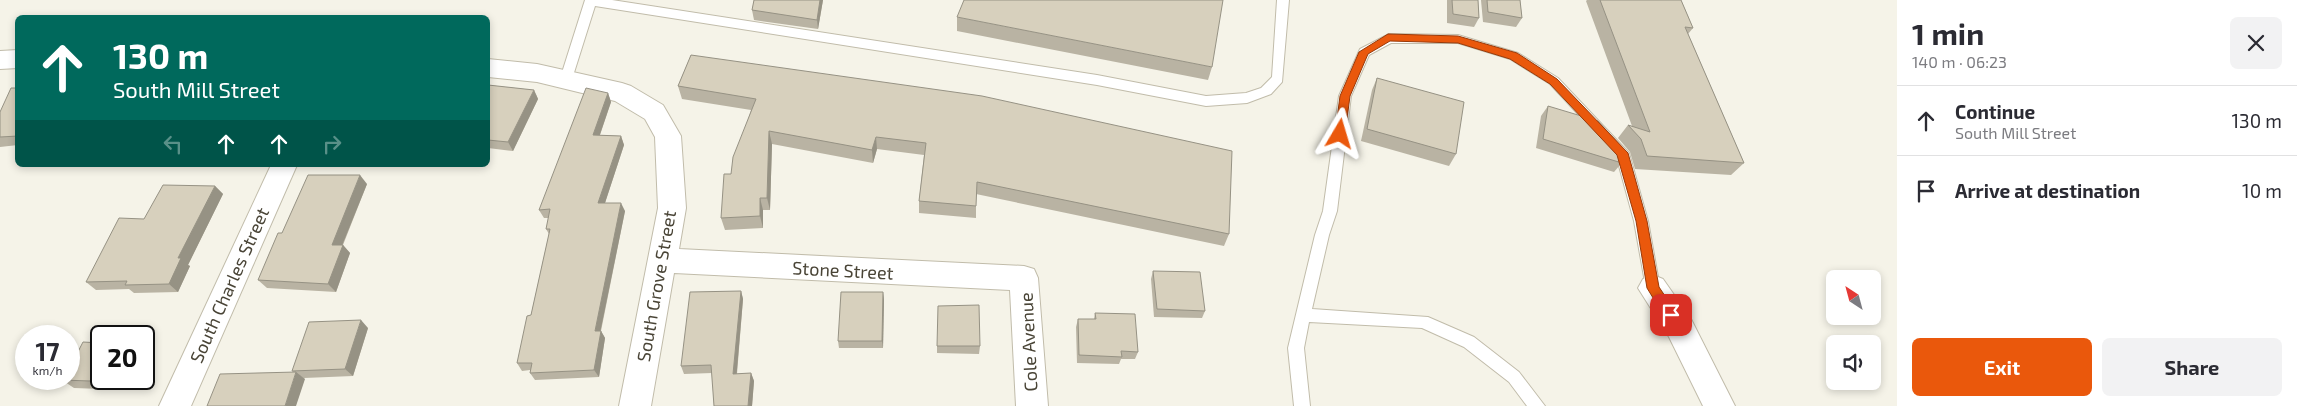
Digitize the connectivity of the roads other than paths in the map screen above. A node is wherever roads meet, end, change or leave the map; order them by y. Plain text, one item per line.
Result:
1 (591, 0) edge
2 (1284, 0) edge
3 (15, 59) edge
4 (0, 60) edge
5 (490, 68) edge
6 (566, 79) junction
7 (283, 167) edge
8 (662, 260) junction
9 (1024, 278) joint
10 (1653, 288) joint
11 (1303, 315) junction
12 (175, 406) edge
13 (635, 406) edge
14 (1032, 406) edge
15 (1302, 406) edge
16 (1537, 406) edge
17 (1719, 406) edge

1 - 2 lane
1 - 6 lane
3 - 4 street
5 - 6 street
6 - 8 street, South Grove Street
7 - 12 street, South Charles Street
8 - 9 street, Stone Street
8 - 13 street, South Grove Street
9 - 14 street, Cole Avenue
10 - 11 lane
10 - 17 street
11 - 15 lane
11 - 16 lane

